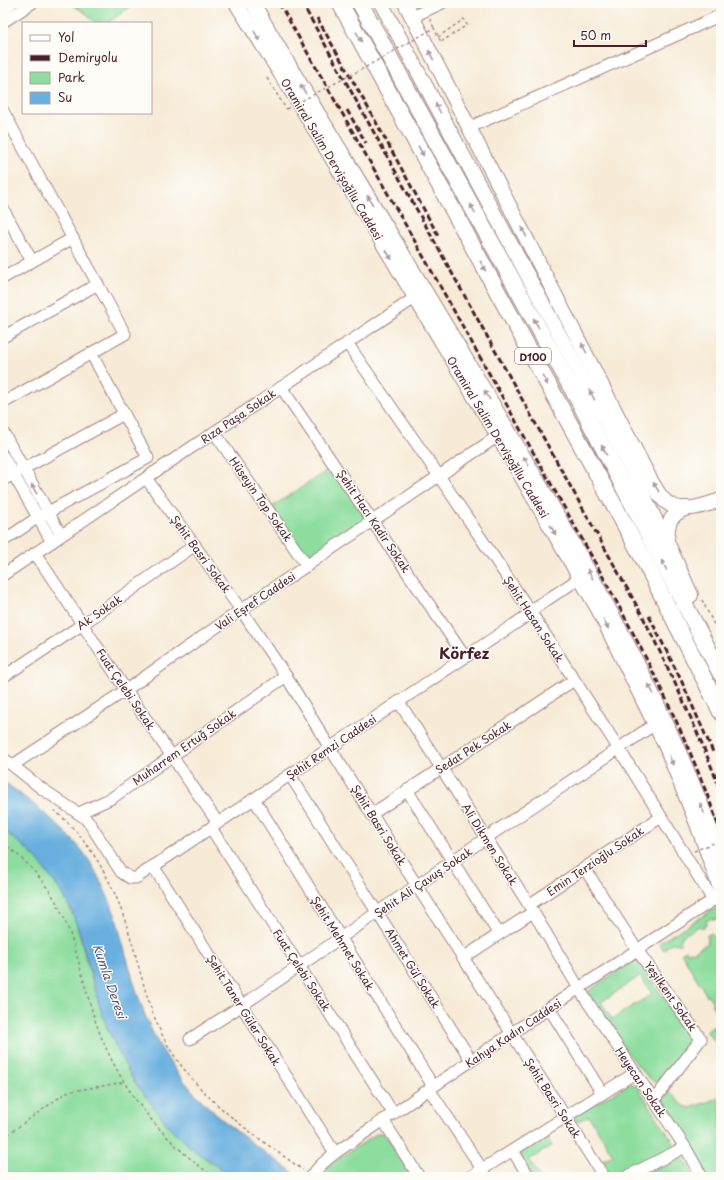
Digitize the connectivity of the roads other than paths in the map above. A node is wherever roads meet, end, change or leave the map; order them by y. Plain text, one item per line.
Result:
1 (12, 3) edge
2 (32, 3) edge
3 (236, 3) edge
4 (253, 3) edge
5 (340, 3) edge
6 (360, 3) edge
7 (381, 3) edge
8 (404, 3) edge
9 (442, 3) edge
10 (3, 9) edge
11 (721, 15) edge
12 (412, 18) junction
13 (3, 22) edge
14 (3, 112) edge
15 (468, 128) junction
16 (3, 209) edge
17 (73, 238) junction
18 (32, 261) junction
19 (3, 278) edge
20 (98, 284) junction
21 (420, 295) junction
22 (3, 338) edge
23 (347, 343) junction
24 (91, 353) junction
25 (601, 382) junction
26 (281, 387) junction
27 (3, 403) edge
28 (124, 414) junction
29 (3, 432) edge
30 (214, 432) junction
31 (498, 436) junction
32 (3, 456) edge
33 (630, 467) junction
34 (23, 469) junction
35 (13, 475) junction
36 (439, 476) junction
37 (146, 478) junction
38 (3, 480) edge
39 (721, 500) edge
40 (686, 508) junction
41 (42, 515) junction
42 (374, 520) junction
43 (56, 539) junction
44 (3, 541) edge
45 (667, 544) junction
46 (195, 546) junction
47 (35, 553) junction
48 (307, 566) junction
49 (3, 575) edge
50 (580, 578) junction
51 (241, 610) junction
52 (531, 612) junction
53 (83, 624) junction
54 (466, 657) junction
55 (721, 668) edge
56 (721, 674) edge
57 (286, 676) junction
58 (3, 677) edge
59 (574, 680) junction
60 (126, 690) junction
61 (399, 702) junction
62 (721, 712) edge
63 (655, 724) junction
64 (330, 748) junction
65 (619, 749) junction
66 (171, 756) junction
67 (3, 758) edge
68 (13, 765) junction
69 (442, 768) junction
70 (290, 775) junction
71 (407, 790) junction
72 (254, 799) junction
73 (79, 813) junction
74 (372, 814) junction
75 (662, 817) junction
76 (215, 825) junction
77 (486, 838) junction
78 (721, 858) edge
79 (452, 862) junction
80 (153, 866) junction
81 (585, 869) junction
82 (417, 886) junction
83 (718, 895) edge
84 (531, 908) junction
85 (378, 913) junction
86 (499, 934) junction
87 (340, 938) junction
88 (638, 950) junction
89 (463, 958) junction
90 (300, 966) junction
91 (579, 988) junction
92 (241, 1006) junction
93 (549, 1008) junction
94 (512, 1033) junction
95 (190, 1038) dead end
96 (471, 1060) junction
97 (635, 1073) junction
98 (431, 1087) junction
99 (602, 1093) junction
100 (654, 1100) junction
101 (394, 1113) junction
102 (565, 1116) junction
103 (383, 1120) junction
104 (685, 1147) junction
105 (513, 1151) junction
106 (335, 1153) junction
107 (482, 1169) junction
108 (307, 1174) edge
109 (419, 1177) edge
110 (470, 1177) edge
111 (529, 1177) edge
112 (604, 1177) edge
113 (626, 1177) edge
114 (702, 1177) edge

1 - 10 street
2 - 13 street
3 -> 21 main road, Oramiral Salim Dervişoğllu Caddesi
21 -> 4 main road, Oramiral Salim Dervişoğllu Caddesi
5 -> 62 highway, D100
56 -> 6 highway, D100
33 -> 7 main road
8 - 12 main road
9 - 12 street
11 - 15 street
15 -> 12 main road
14 - 17 street
25 -> 15 main road
16 - 18 street
17 - 18 street
17 - 20 street
18 - 19 street
20 - 22 street
20 - 24 street
21 - 23 street, Rıza Paşa Sokak
21 - 31 main road, Oramiral Salim Dervişoğllu Caddesi
78 -> 21 main road, Oramiral Salim Dervişoğllu Caddesi
23 - 26 street, Rıza Paşa Sokak
23 - 36 street, Şehit Hasan Sokak
24 - 27 street
24 - 28 street
25 - 33 main road
40 -> 25 main road
26 - 30 street, Rıza Paşa Sokak
26 - 42 street, Şehit Hacı Kadir Sokak
28 - 34 street
28 - 41 street
29 - 34 street
30 - 37 street, Rıza Paşa Sokak
30 - 48 street, Hüseyin Top Sokak
31 - 36 street, Vali Eşref Caddesi
31 -> 50 main road, Oramiral Salim Dervişoğllu Caddesi
32 - 35 street
33 - 45 main road
34 - 35 street
41 -> 34 street
35 - 38 street
35 - 41 street
36 - 42 street, Vali Eşref Caddesi
36 - 52 street, Şehit Hasan Sokak
37 - 43 street, Rıza Paşa Sokak
37 - 46 street, Şehit Basri Sokak
39 - 40 main road
40 - 45 main road
41 - 43 street
41 - 44 street
42 - 48 street, Vali Eşref Caddesi
42 - 54 street, Şehit Hacı Kadir Sokak
43 - 47 street, Rıza Paşa Sokak
45 - 55 highway
46 - 51 street, Şehit Basri Sokak
46 - 53 street, Ak Sokak
47 - 49 street, Rıza Paşa Sokak
47 - 53 street, Fuat Çelebi Sokak
48 - 51 street, Vali Eşref Caddesi
50 - 52 street, Şehit Remzi Caddesi
50 -> 63 main road, Oramiral Salim Dervişoğllu Caddesi
51 - 57 street, Şehit Basri Sokak
51 - 60 street, Vali Eşref Caddesi
52 - 54 street, Şehit Remzi Caddesi
52 - 59 street, Şehit Hasan Sokak
53 - 58 street, Ak Sokak
53 - 60 street, Fuat Çelebi Sokak
54 - 61 street, Şehit Remzi Caddesi
57 - 64 street, Şehit Basri Sokak
57 - 66 street, Muharrem Ertuğ Sokak
59 - 65 street, Şehit Hasan Sokak
59 - 69 street, Sedat Pek Sokak
60 - 66 street, Fuat Çelebi Sokak
60 - 68 street, Vali Eşref Caddesi
61 - 64 street, Şehit Remzi Caddesi
61 - 69 street, Ali Dikmen Sokak
63 - 65 street, Şehit Ali Çavuş Sokak
63 -> 83 main road, Oramiral Salim Dervişoğllu Caddesi
64 - 70 street, Şehit Remzi Caddesi
64 - 74 street, Şehit Basri Sokak
65 - 75 street, Şehit Hasan Sokak
65 - 77 street, Şehit Ali Çavuş Sokak
66 - 73 street, Muharrem Ertuğ Sokak
66 - 76 street, Fuat Çelebi Sokak
67 - 68 street
68 - 73 street
69 - 71 street, Sedat Pek Sokak
69 - 77 street, Ali Dikmen Sokak
70 - 72 street, Şehit Remzi Caddesi
70 - 85 street, Ahmet Gül Sokak
71 - 74 street, Sedat Pek Sokak
71 - 79 street
72 - 76 street, Şehit Remzi Caddesi
72 - 87 street, Şehit Mehmet Sokak
73 - 80 street, Şehit Remzi Caddesi
74 - 82 street, Şehit Basri Sokak
75 - 81 street, Emin Terzioğlu Sokak
75 - 83 street, Şehit Hasan Sokak
76 - 80 street, Şehit Remzi Caddesi
76 - 90 street, Fuat Çelebi Sokak
77 - 79 street, Şehit Ali Çavuş Sokak
77 - 84 street, Ali Dikmen Sokak
79 - 82 street, Şehit Ali Çavuş Sokak
79 - 86 street
80 - 92 street, Şehit Taner Güler Sokak
81 - 84 street, Emin Terzioğlu Sokak
81 - 88 street
82 - 85 street, Şehit Ali Çavuş Sokak
82 - 89 street, Şehit Basri Sokak
83 - 88 street, Kahya Kadın Caddesi
84 - 86 street, Emin Terzioğlu Sokak
84 - 91 street, Ali Dikmen Sokak
85 - 87 street, Şehit Ali Çavuş Sokak
85 - 96 street, Ahmet Gül Sokak
86 - 89 street, Emin Terzioğlu Sokak
87 - 90 street, Şehit Ali Çavuş Sokak
87 - 98 street, Şehit Mehmet Sokak
88 - 91 street, Kahya Kadın Caddesi
88 - 100 street, Yeşilkent Sokak
89 - 94 street, Şehit Basri Sokak
90 - 92 street, Şehit Ali Çavuş Sokak
90 - 101 street, Fuat Çelebi Sokak
91 - 93 street, Kahya Kadın Caddesi
91 - 97 street, Heyecan Sokak
92 - 95 street, Şehit Ali Çavuş Sokak
92 - 106 street, Şehit Taner Güler Sokak
93 - 94 street, Kahya Kadın Caddesi
93 - 99 street
94 - 96 street, Kahya Kadın Caddesi
94 - 102 street, Şehit Basri Sokak
96 - 98 street, Kahya Kadın Caddesi
97 - 99 street
97 - 100 street, Heyecan Sokak
98 - 101 street, Kahya Kadın Caddesi
98 - 107 street, Şehit Mehmet Sokak
99 - 102 street
100 - 104 street, Heyecan Sokak
101 - 103 street, Kahya Kadın Caddesi
102 - 105 street
102 - 112 street, Şehit Basri Sokak
103 - 106 street, Kahya Kadın Caddesi
103 - 109 street
104 - 113 street
104 - 114 street, Heyecan Sokak
105 - 107 street
105 - 111 street
106 - 108 street, Kahya Kadın Caddesi
107 - 110 street

